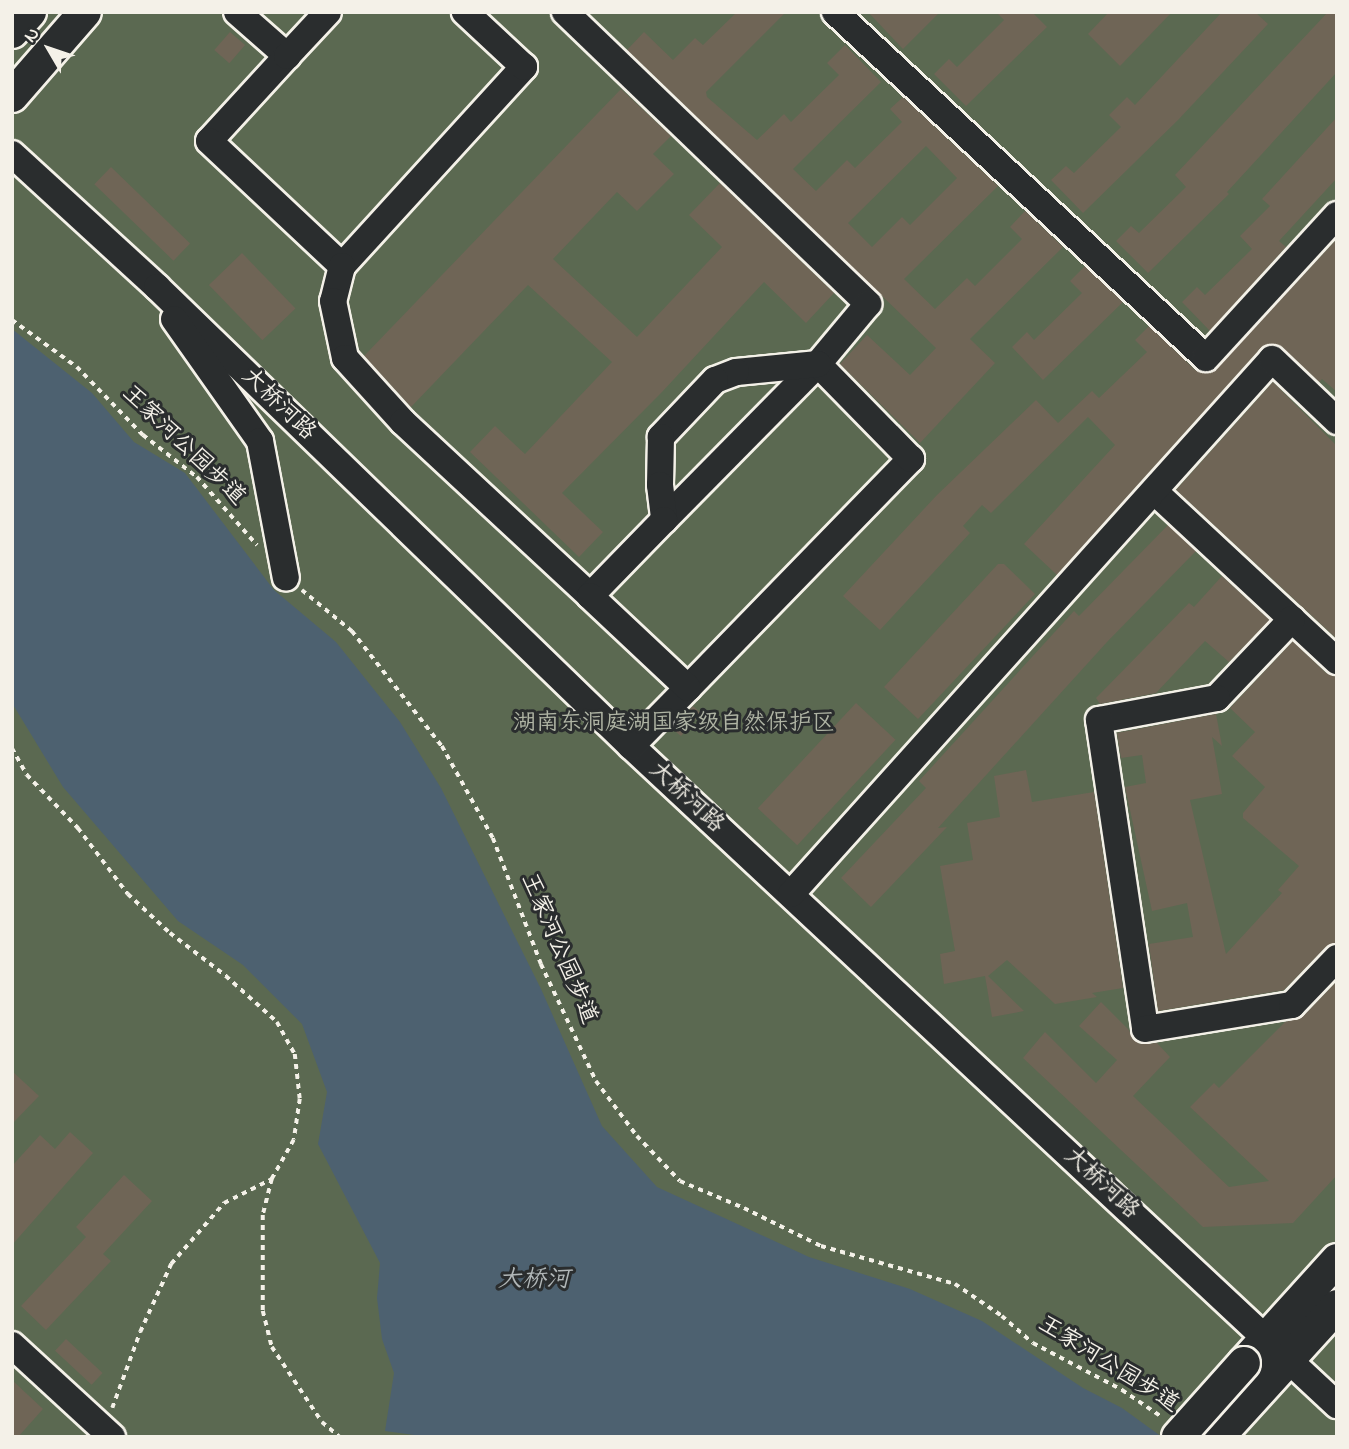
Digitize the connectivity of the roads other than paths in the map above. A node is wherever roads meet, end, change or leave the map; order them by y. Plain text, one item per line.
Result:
1 (30, 12) edge
2 (85, 12) edge
3 (237, 12) edge
4 (328, 12) edge
5 (465, 12) edge
6 (565, 12) edge
7 (847, 16) edge
8 (12, 33) edge
9 (287, 56) junction
10 (12, 96) edge
11 (12, 154) edge
12 (1337, 215) edge
13 (342, 266) junction
14 (156, 287) junction
15 (818, 364) junction
16 (1337, 421) edge
17 (1154, 491) junction
18 (664, 520) junction
19 (286, 578) road end
20 (590, 596) junction
21 (1292, 619) junction
22 (1337, 661) edge
23 (688, 688) junction
24 (631, 746) junction
25 (790, 894) junction
26 (1337, 958) edge
27 (1337, 1260) edge
28 (1337, 1306) edge
29 (12, 1345) edge
30 (1267, 1360) junction
31 (1337, 1405) edge
32 (1174, 1430) edge
33 (108, 1433) edge
34 (1218, 1437) edge

1 - 8 main road
2 - 10 main road
3 - 9 street
4 - 9 street
5 - 13 street
6 - 15 street
7 - 12 street
9 - 13 street
11 - 14 street, 大桥河路
13 - 20 street
14 - 19 street
14 - 24 street, 大桥河路
15 - 18 street
15 - 18 street
15 - 23 street
16 - 17 street
17 - 21 street
17 - 25 street
18 - 20 street
20 - 23 street
21 - 22 street
21 - 26 street
23 - 24 street
24 - 25 street, 大桥河路
25 - 30 street, 大桥河路
27 - 30 main road
28 - 30 main road
29 - 33 street
30 - 31 street, 大桥河路
30 - 32 main road, bridge
30 - 34 main road

